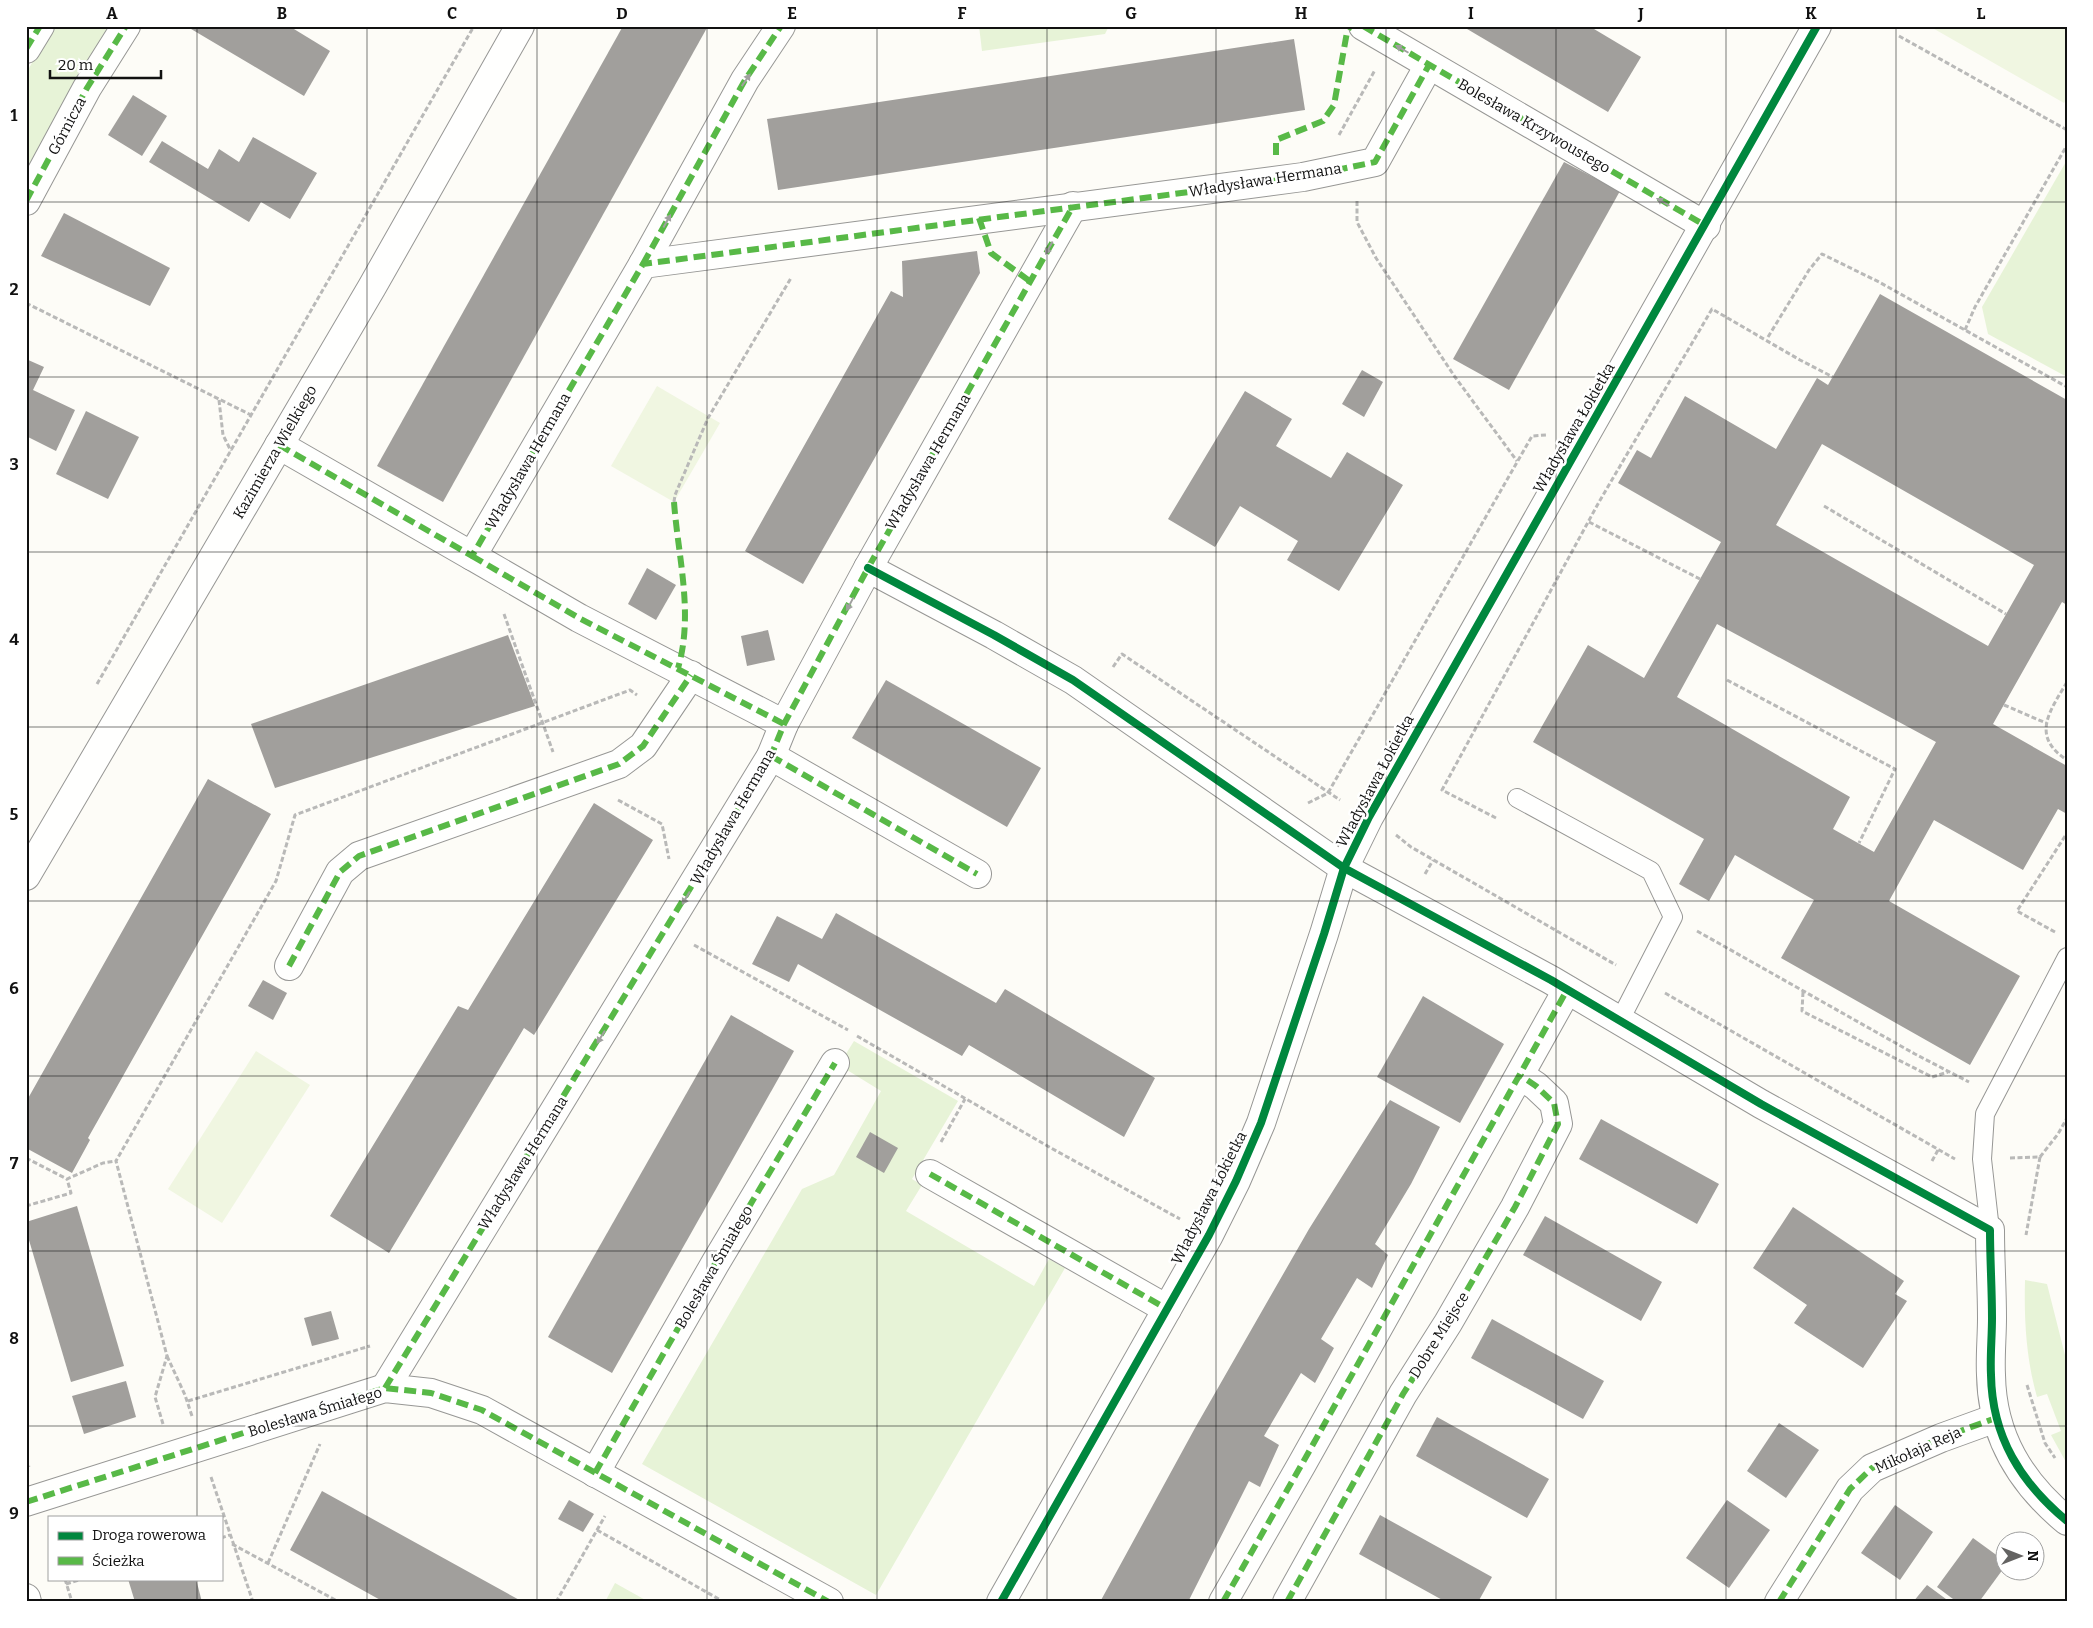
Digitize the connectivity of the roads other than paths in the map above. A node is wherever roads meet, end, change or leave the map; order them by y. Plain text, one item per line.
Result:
1 (40, 26) edge
2 (126, 26) edge
3 (520, 26) edge
4 (782, 26) edge
5 (1363, 26) edge
6 (1818, 26) edge
7 (26, 49) edge
8 (1429, 65) junction
9 (26, 201) edge
10 (1074, 206) junction
11 (1706, 226) junction
12 (643, 264) junction
13 (279, 445) junction
14 (472, 556) junction
15 (868, 568) junction
16 (691, 674) junction
17 (784, 724) junction
18 (771, 756) junction
19 (1517, 798) road end
20 (1344, 868) junction
21 (977, 874) dead end
22 (26, 876) edge
23 (2067, 957) edge
24 (289, 966) dead end
25 (1568, 990) junction
26 (1620, 1020) junction
27 (835, 1063) dead end
28 (1521, 1076) junction
29 (930, 1174) dead end
30 (1990, 1230) junction
31 (1167, 1309) junction
32 (385, 1388) junction
33 (1996, 1418) junction
34 (595, 1473) junction
35 (26, 1502) edge
36 (2067, 1521) edge
37 (26, 1598) edge
38 (27, 1602) edge
39 (829, 1602) edge
40 (1001, 1602) edge
41 (1223, 1602) edge
42 (1287, 1602) edge
43 (1779, 1602) edge

1 - 7 street
2 - 9 street, Górnicza
3 - 13 street, Kazimierza Wielkiego
12 -> 4 street
8 -> 5 street, Bolesława Krzywoustego
6 - 11 street, Władysława Łokietka
8 - 10 street, Władysława Hermana
11 -> 8 street, Bolesława Krzywoustego
10 - 12 street, Władysława Hermana
10 -> 15 street, Władysława Hermana
11 - 20 street, Władysława Łokietka
12 - 14 street, Władysława Hermana
13 - 14 street
13 - 22 street, Kazimierza Wielkiego
14 - 16 street
15 -> 17 street, Władysława Hermana
15 - 20 street
16 - 17 street
16 - 24 street
17 - 18 street, Władysława Hermana
18 - 21 street
18 -> 32 street, Władysława Hermana
19 - 26 lane
20 - 25 street
20 - 31 street, Władysława Łokietka
23 - 30 lane
25 - 26 street
25 - 28 street
26 - 30 street
27 - 34 street, Bolesława Śmiałego
28 - 41 street
28 - 42 street, Dobre Miejsce
29 - 31 street
30 - 33 street
31 - 40 street, Władysława Łokietka
32 - 34 street, Bolesława Śmiałego
32 - 35 street, Bolesława Śmiałego
33 - 36 street
33 - 43 street, Mikołaja Reja
34 - 39 street, Bolesława Śmiałego
37 - 38 street

